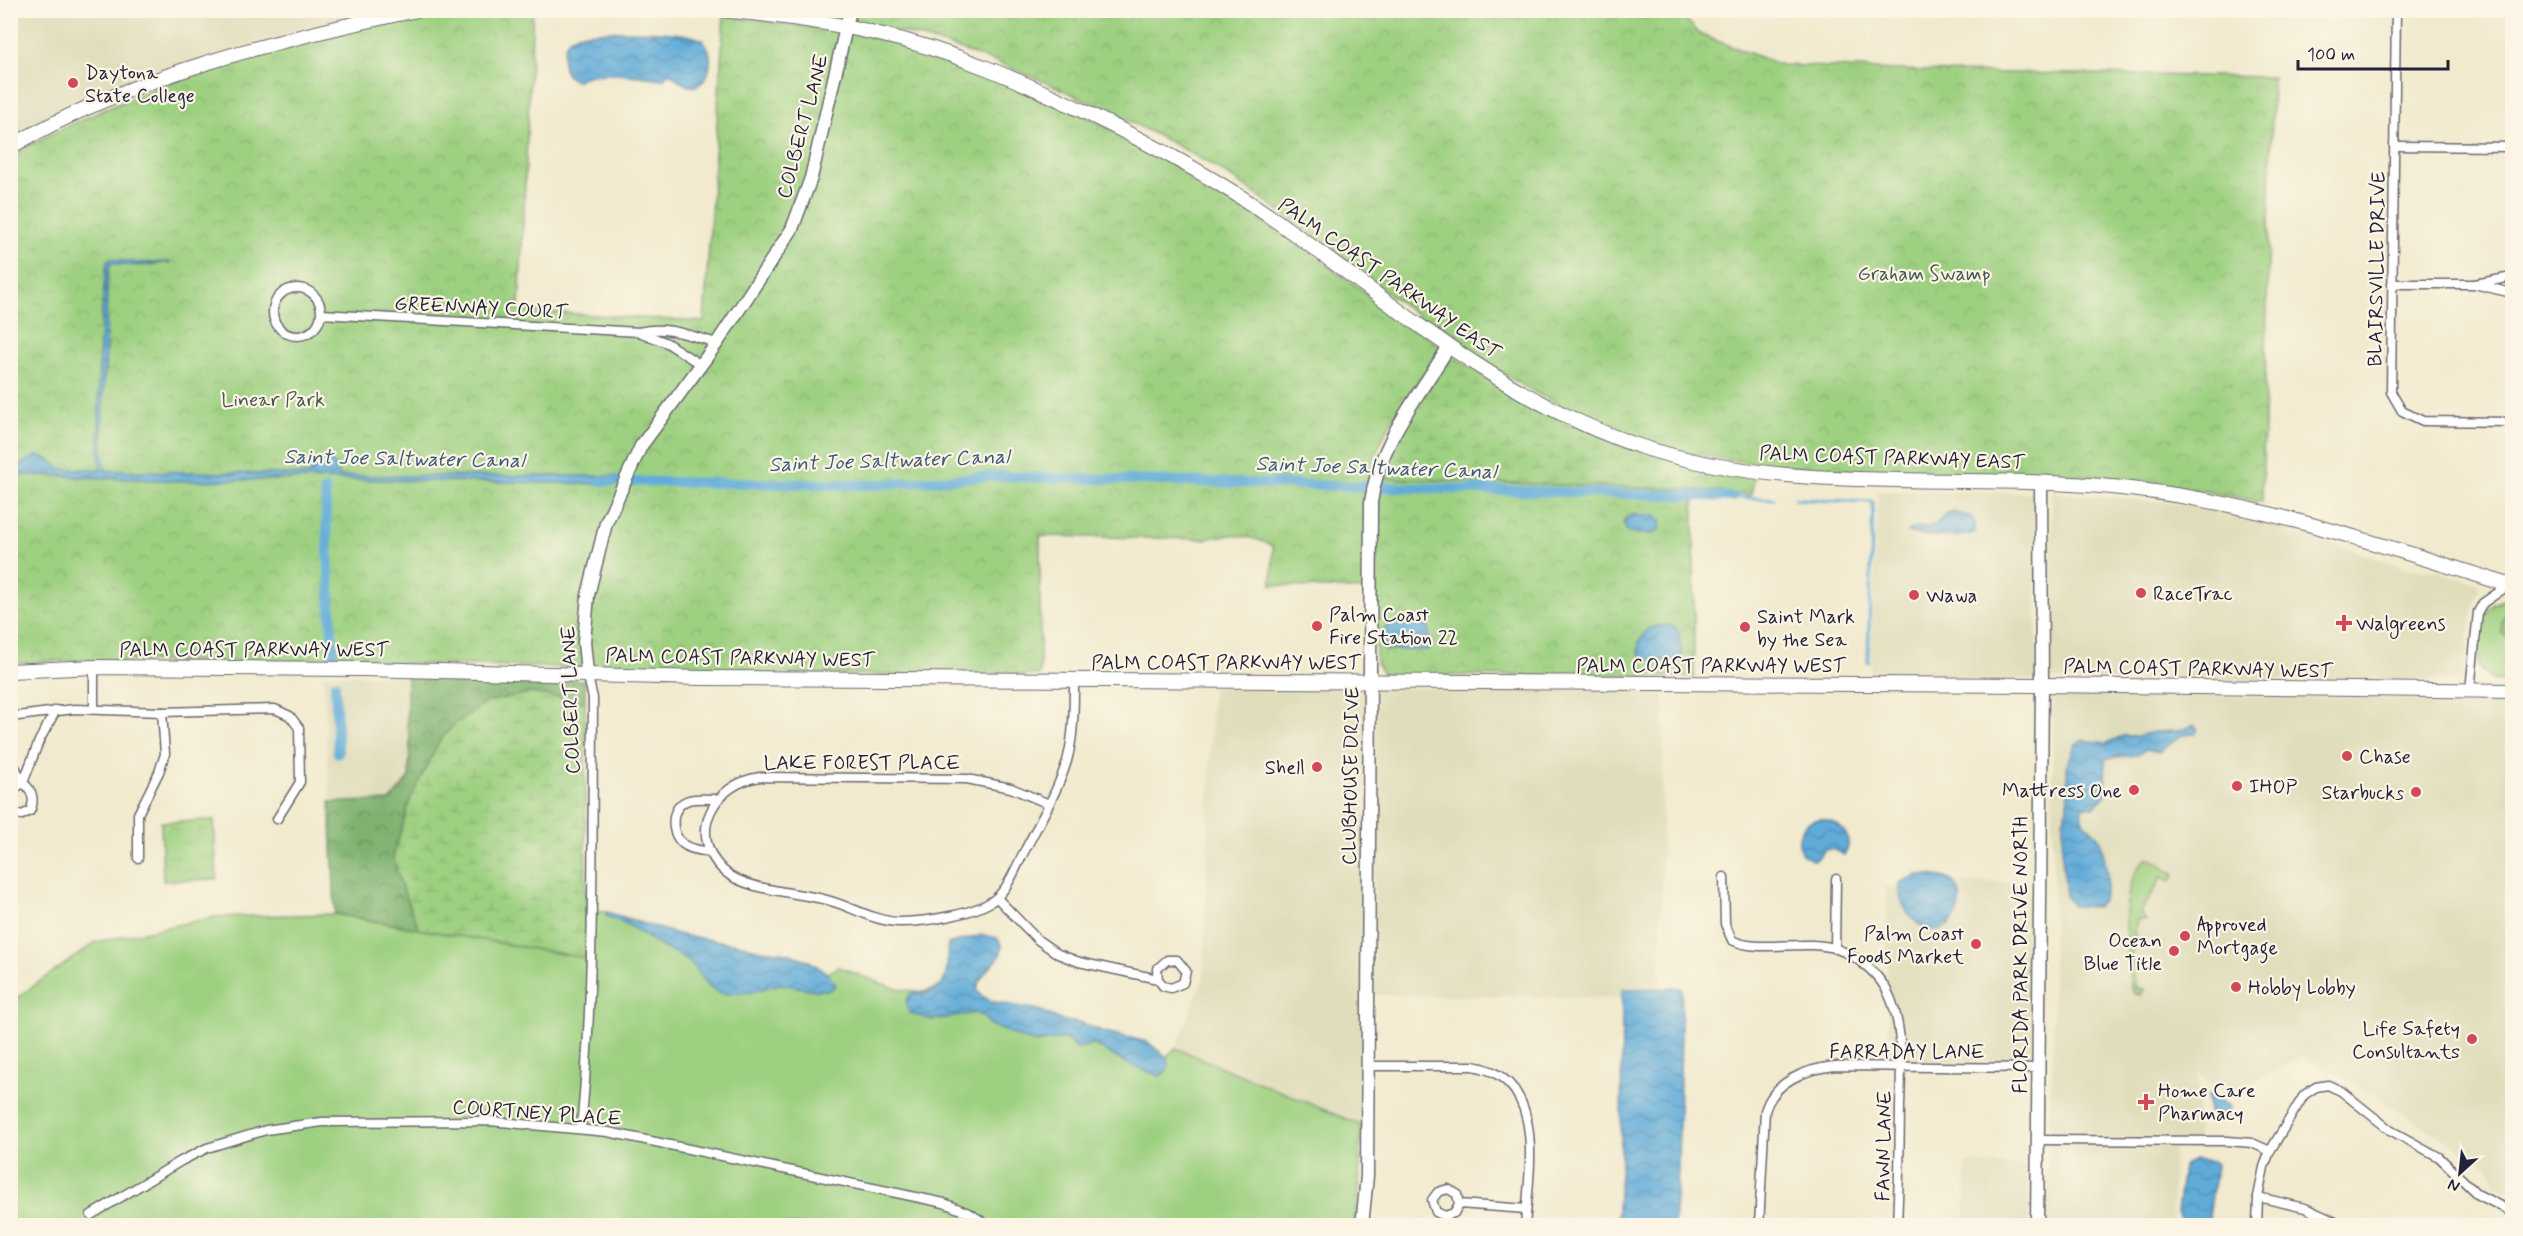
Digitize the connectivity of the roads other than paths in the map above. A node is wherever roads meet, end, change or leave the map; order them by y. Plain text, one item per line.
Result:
1 (417, 10) edge
2 (723, 10) edge
3 (850, 10) edge
4 (2396, 10) edge
5 (847, 27) junction
6 (2394, 146) junction
7 (10, 147) edge
8 (2512, 147) edge
9 (2512, 277) edge
10 (2392, 284) junction
11 (2474, 284) junction
12 (2512, 293) edge
13 (321, 314) junction
14 (639, 332) junction
15 (717, 343) junction
16 (1448, 348) junction
17 (701, 365) junction
18 (2512, 422) edge
19 (2041, 483) junction
20 (2511, 585) edge
21 (94, 667) junction
22 (10, 671) edge
23 (587, 674) junction
24 (1074, 680) junction
25 (1370, 682) junction
26 (2042, 685) junction
27 (2470, 690) junction
28 (2512, 691) edge
29 (94, 709) junction
30 (56, 710) junction
31 (162, 712) junction
32 (10, 717) edge
33 (10, 757) edge
34 (23, 783) junction
35 (10, 799) edge
36 (717, 800) junction
37 (1049, 804) junction
38 (10, 805) edge
39 (277, 819) dead end
40 (710, 852) junction
41 (138, 858) dead end
42 (1724, 877) dead end
43 (1836, 879) dead end
44 (997, 898) junction
45 (1835, 949) junction
46 (1158, 979) dead end
47 (1368, 1066) junction
48 (1901, 1066) junction
49 (2039, 1068) junction
50 (581, 1128) junction
51 (2038, 1140) junction
52 (2270, 1152) junction
53 (2258, 1197) junction
54 (1459, 1204) dead end
55 (1526, 1209) junction
56 (2512, 1212) edge
57 (91, 1215) dead end
58 (2257, 1225) edge
59 (989, 1226) edge
60 (1362, 1226) edge
61 (1525, 1226) edge
62 (1760, 1226) edge
63 (1897, 1226) edge
64 (2037, 1226) edge
65 (2344, 1226) edge

1 - 7 main road
2 - 5 main road, PALM COAST PARKWAY EAST
3 - 5 street, COLBERT LANE
4 - 6 street, BLAIRSVILLE DRIVE
5 - 15 street, COLBERT LANE
5 - 16 main road, PALM COAST PARKWAY EAST
6 - 8 street
6 - 10 street, BLAIRSVILLE DRIVE
9 - 11 street
10 - 11 street
10 - 18 street, BLAIRSVILLE DRIVE
11 - 12 street
13 - 13 street
13 - 14 street, GREENWAY COURT
14 - 15 street
14 - 17 street
15 - 17 street, COLBERT LANE
16 - 19 main road, PALM COAST PARKWAY EAST
16 - 25 street, CLUBHOUSE DRIVE
17 - 23 street, COLBERT LANE
19 - 20 main road, PALM COAST PARKWAY EAST
19 - 26 street, FLORIDA PARK DRIVE NORTH
20 - 27 street
21 - 22 main road, PALM COAST PARKWAY WEST
21 - 23 main road, PALM COAST PARKWAY WEST
21 - 29 street
23 - 24 main road, PALM COAST PARKWAY WEST
23 - 50 street, COLBERT LANE
24 - 25 main road, PALM COAST PARKWAY WEST
24 - 37 street
25 - 26 main road, PALM COAST PARKWAY WEST
25 - 47 street, CLUBHOUSE DRIVE
26 - 27 main road, PALM COAST PARKWAY WEST
26 - 49 street, FLORIDA PARK DRIVE NORTH
27 - 28 main road, PALM COAST PARKWAY WEST
29 - 30 street
29 - 31 street
30 - 32 street
30 - 34 street
31 - 39 street
31 - 41 street
33 - 34 street
34 - 35 street
34 - 38 street
36 - 37 street, LAKE FOREST PLACE
36 - 40 street
36 - 40 street
37 - 44 street
40 - 44 street
42 - 45 street, FAWN LANE
43 - 45 street
44 - 46 street
45 - 48 street, FAWN LANE
47 - 55 street
47 - 60 street, CLUBHOUSE DRIVE
48 - 49 street, FARRADAY LANE
48 - 62 street, FARRADAY LANE
48 - 63 street, FAWN LANE
49 - 51 street, FLORIDA PARK DRIVE NORTH
50 - 57 street, COURTNEY PLACE
50 - 59 street, COURTNEY PLACE
51 - 52 street
51 - 64 street, FLORIDA PARK DRIVE NORTH
52 - 53 street
52 - 56 street
53 - 58 street
53 - 65 street
54 - 55 street
55 - 61 street

